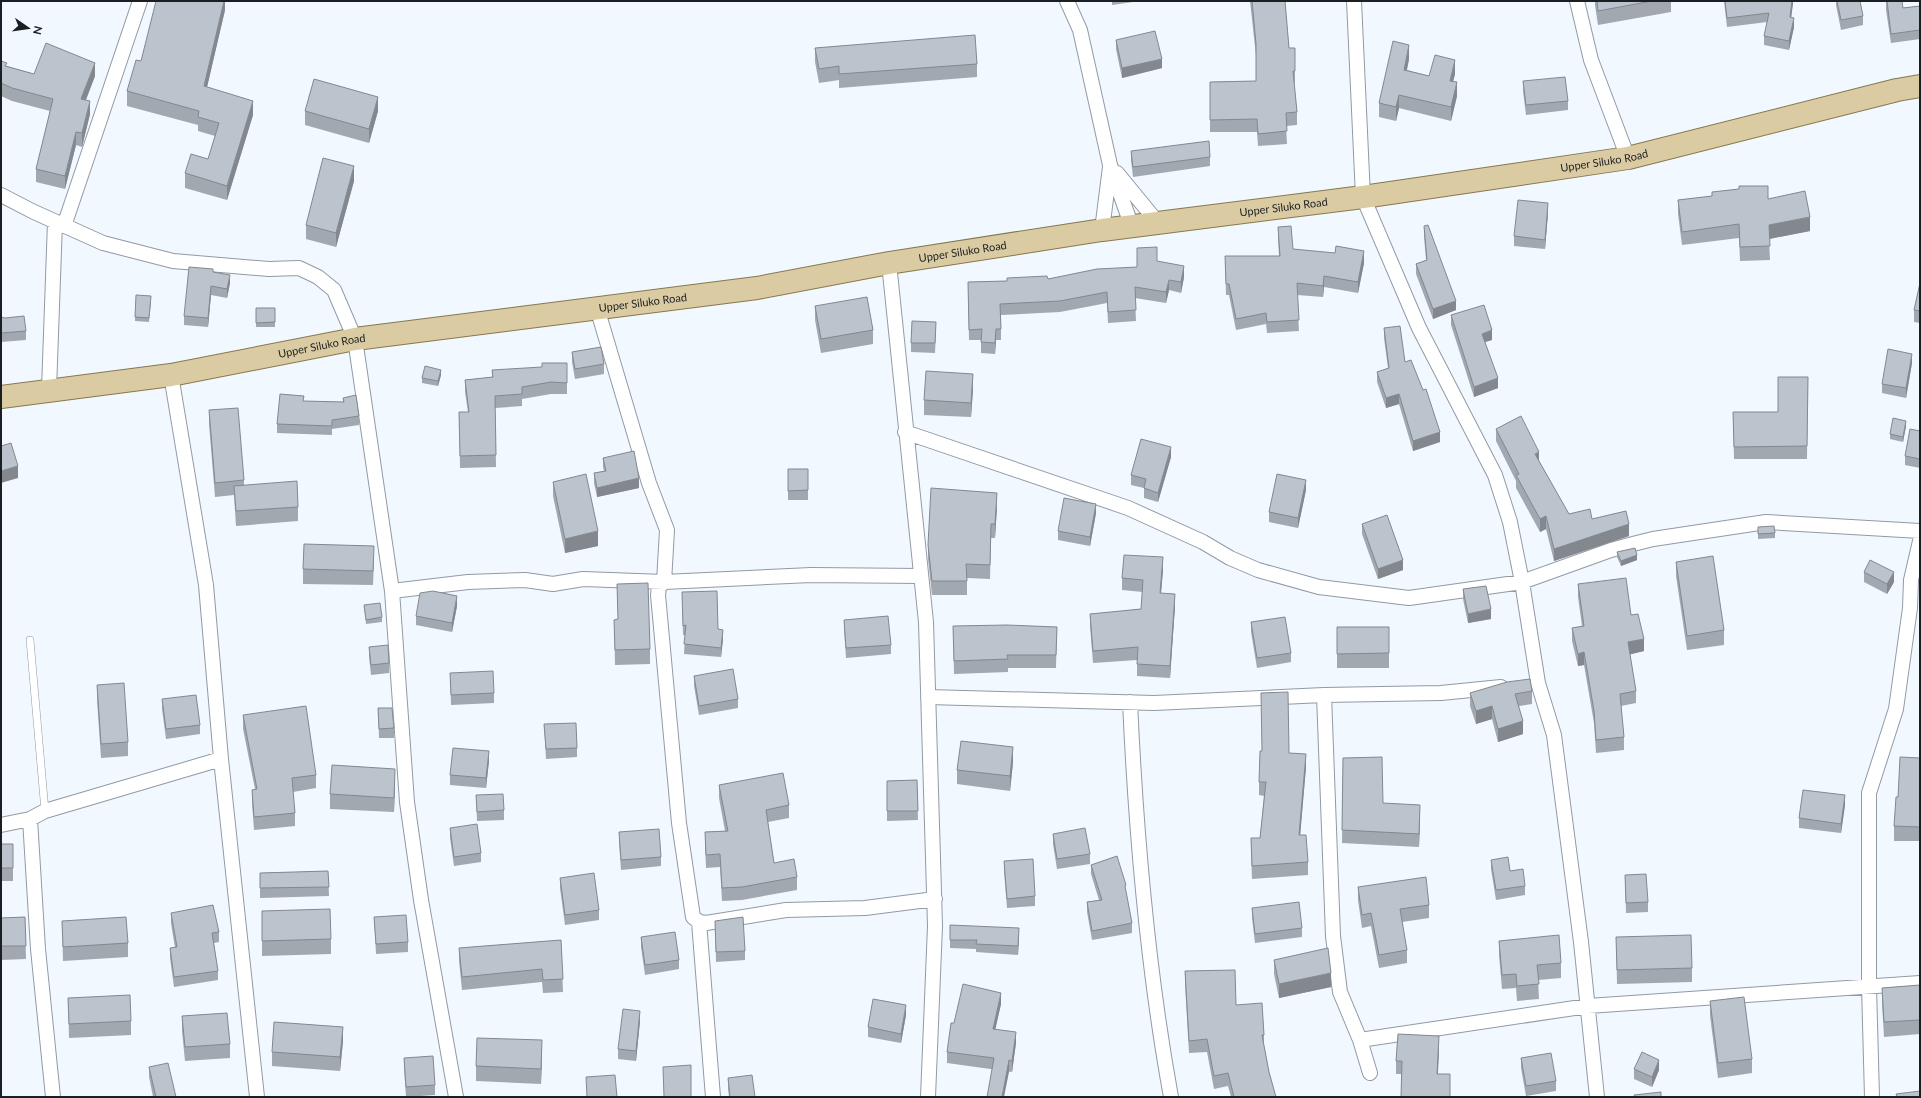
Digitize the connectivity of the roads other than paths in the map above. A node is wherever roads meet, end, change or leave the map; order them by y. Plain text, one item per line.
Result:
1 (140, 1) edge
2 (1067, 1) edge
3 (1354, 1) edge
4 (1577, 1) edge
5 (1920, 86) edge
6 (1628, 158) junction
7 (1110, 165) junction
8 (1, 195) edge
9 (1363, 197) junction
10 (1158, 223) junction
11 (59, 224) junction
12 (1132, 227) junction
13 (1102, 230) junction
14 (889, 263) junction
15 (597, 308) junction
16 (355, 339) junction
17 (171, 375) junction
18 (49, 390) junction
19 (1, 397) edge
20 (905, 432) junction
21 (1920, 531) edge
22 (1920, 541) edge
23 (921, 576) junction
24 (664, 582) junction
25 (1522, 582) junction
26 (392, 591) junction
27 (1915, 609) edge
28 (30, 640) dead end
29 (1538, 683) junction
30 (1324, 696) junction
31 (928, 697) junction
32 (1130, 702) junction
33 (221, 759) junction
34 (45, 811) junction
35 (30, 819) junction
36 (1, 825) edge
37 (935, 900) junction
38 (699, 922) junction
39 (1920, 983) edge
40 (1868, 986) junction
41 (1588, 1006) junction
42 (1360, 1040) junction
43 (1370, 1074) dead end
44 (53, 1097) edge
45 (257, 1097) edge
46 (456, 1097) edge
47 (713, 1097) edge
48 (928, 1097) edge
49 (1171, 1097) edge
50 (1597, 1097) edge
51 (1872, 1097) edge

1 - 11 street
2 - 7 street
3 - 9 street
4 - 6 street
5 - 6 main road, Upper Siluko Road
6 - 9 main road, Upper Siluko Road
7 - 10 street
7 - 12 street
7 - 13 street
8 - 11 street
9 - 10 main road, Upper Siluko Road
9 - 25 street
10 - 12 main road, Upper Siluko Road
11 - 16 street
11 - 18 street
12 - 13 main road, Upper Siluko Road
13 - 14 main road, Upper Siluko Road
14 - 15 main road, Upper Siluko Road
14 - 20 street
15 - 16 main road, Upper Siluko Road
15 - 24 street
16 - 17 main road, Upper Siluko Road
16 - 26 street
17 - 18 main road, Upper Siluko Road
17 - 33 street
18 - 19 main road, Upper Siluko Road
20 - 23 street
20 - 25 street
21 - 25 street
22 - 27 street
23 - 24 street
23 - 31 street
24 - 26 street
24 - 38 street
25 - 29 street
26 - 46 street
27 - 40 street
28 - 34 lane
29 - 30 street
29 - 41 street
30 - 32 street
30 - 42 street
31 - 32 street
31 - 37 street
32 - 49 street
33 - 34 street
33 - 45 street
34 - 35 street
35 - 36 street
35 - 44 street
37 - 38 street
37 - 48 street
38 - 47 street
39 - 40 street
40 - 41 street
40 - 51 street
41 - 42 street
41 - 50 street
42 - 43 street

